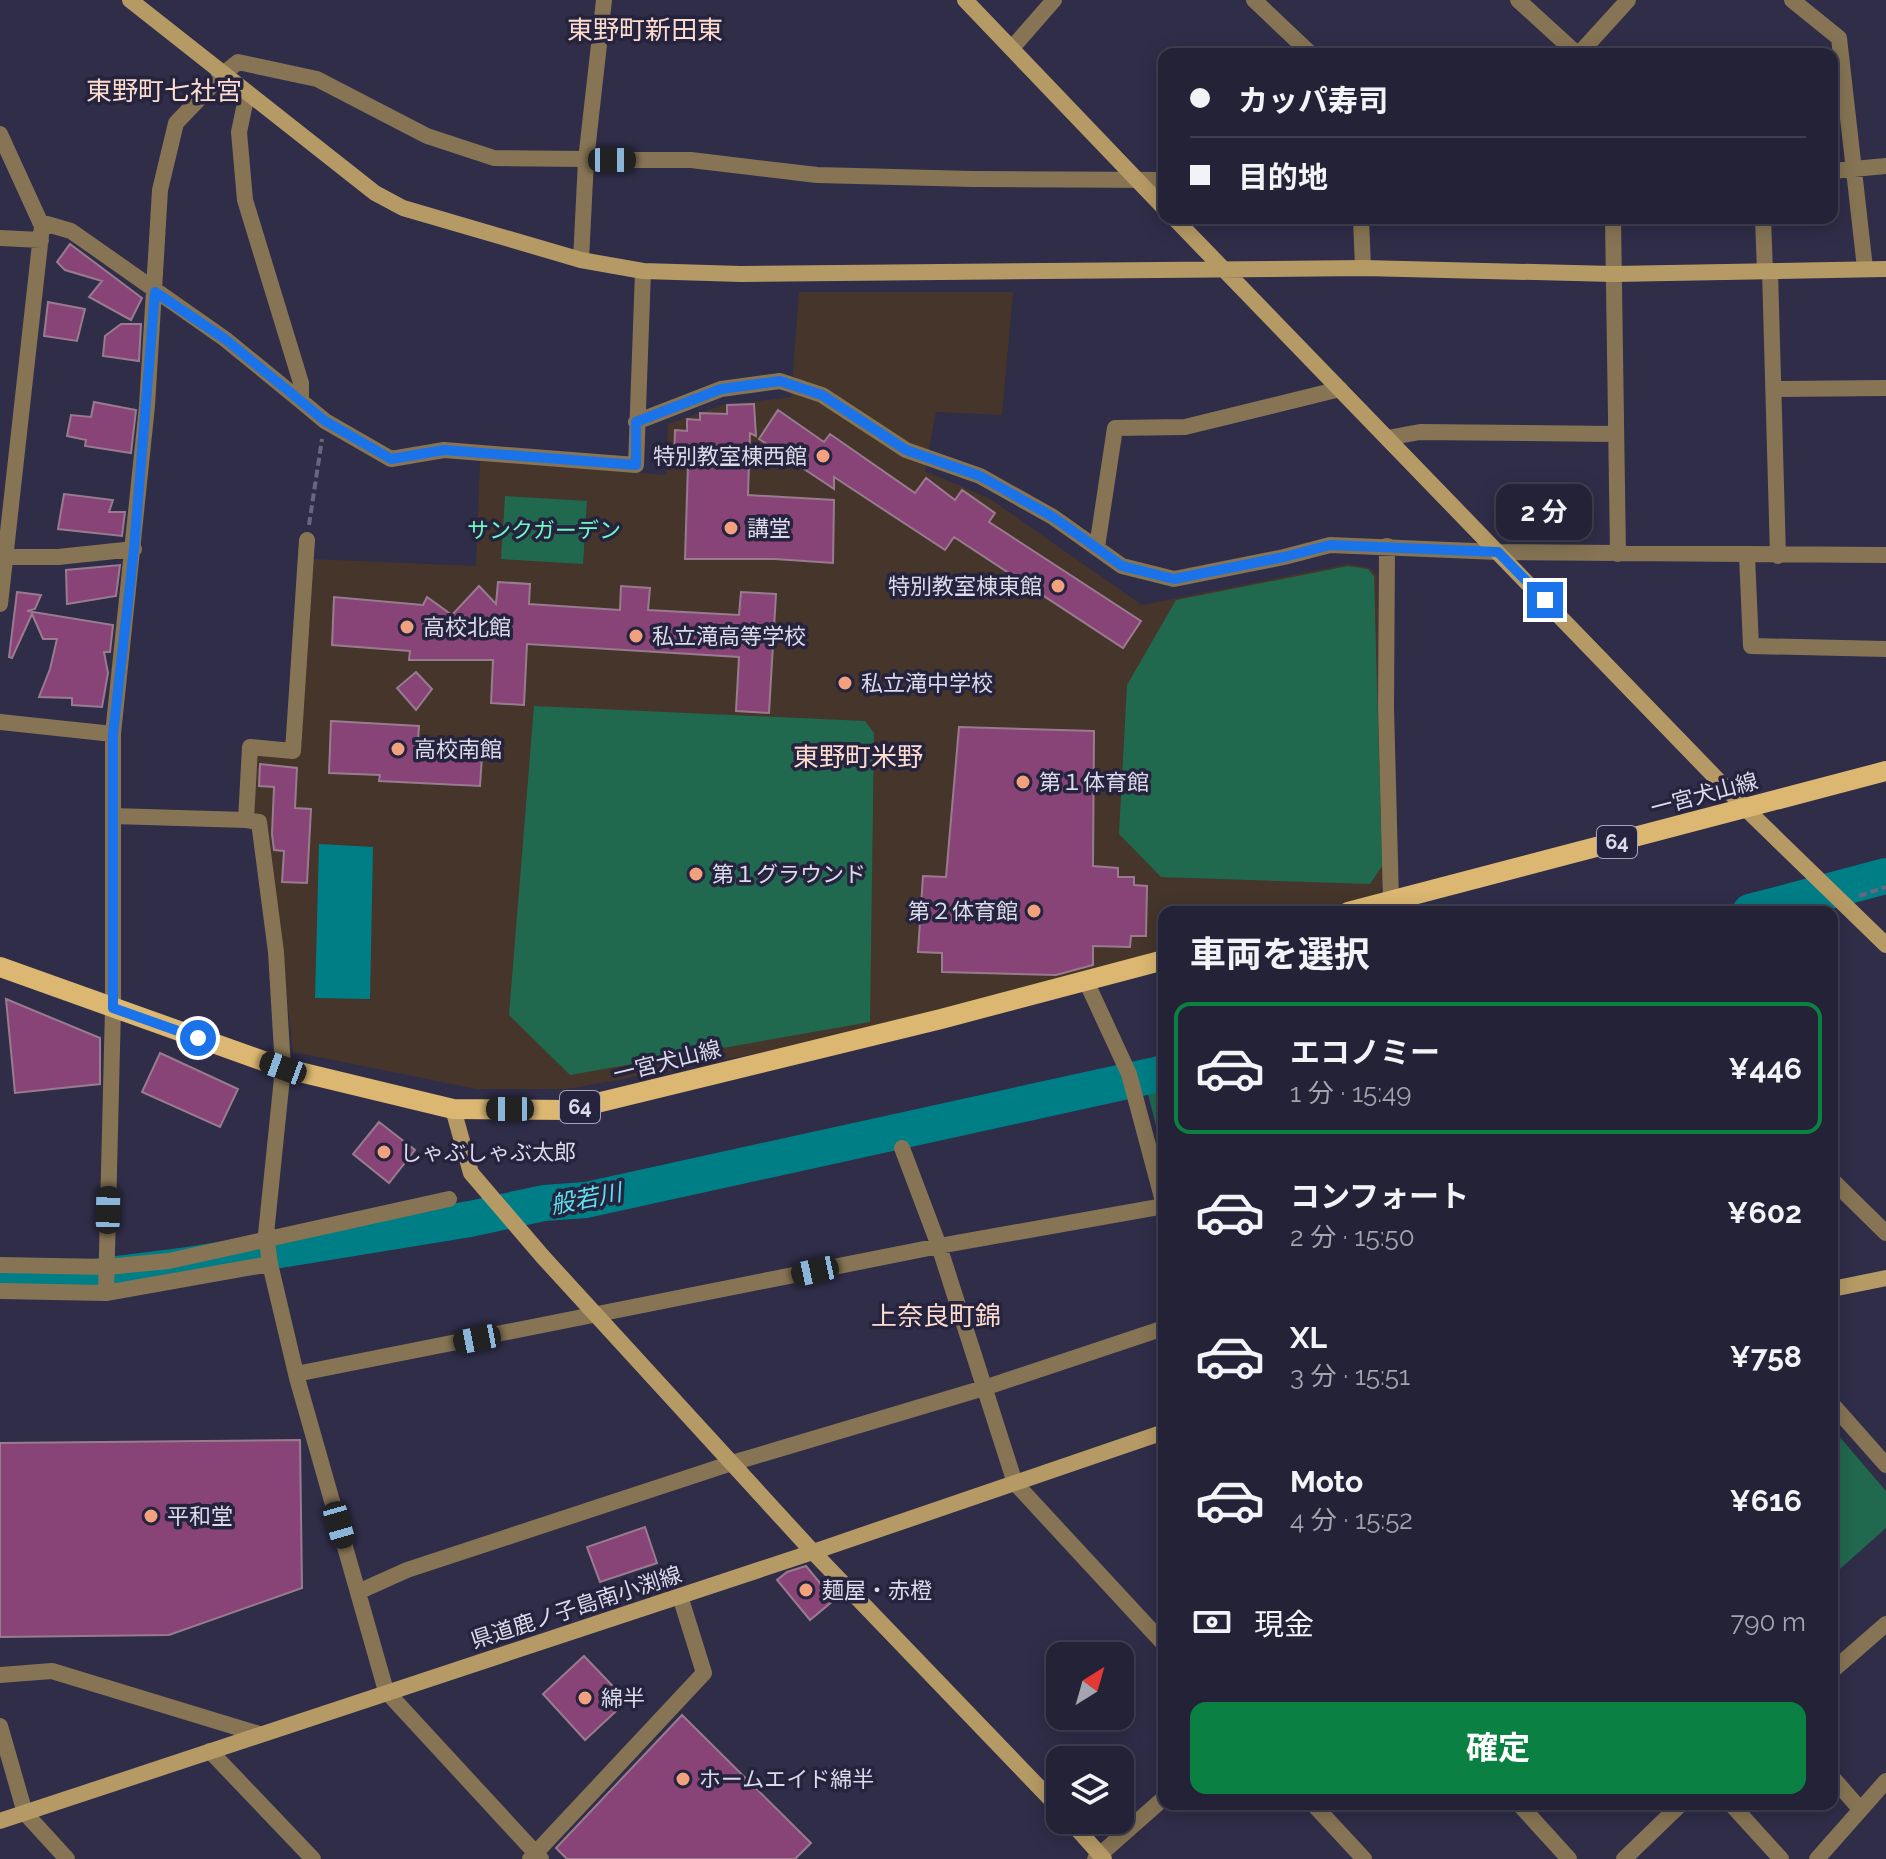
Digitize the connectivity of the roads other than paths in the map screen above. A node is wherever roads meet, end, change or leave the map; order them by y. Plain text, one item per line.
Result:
1 (130, 0) edge
2 (604, 0) edge
3 (965, 0) edge
4 (1054, 0) edge
5 (1254, 0) edge
6 (1518, 0) edge
7 (1628, 0) edge
8 (1792, 0) edge
9 (1012, 48) junction
10 (1305, 48) edge
11 (1571, 48) edge
12 (1584, 48) edge
13 (222, 75) junction
14 (247, 94) junction
15 (0, 134) edge
16 (586, 160) junction
17 (1886, 166) edge
18 (1854, 170) junction
19 (1838, 171) edge
20 (1136, 179) junction
21 (1158, 180) edge
22 (1158, 202) edge
23 (40, 222) junction
24 (1180, 224) edge
25 (1361, 224) edge
26 (1613, 224) edge
27 (1764, 224) edge
28 (0, 238) edge
29 (41, 240) junction
30 (581, 260) junction
31 (1363, 268) junction
32 (1865, 268) junction
33 (1886, 269) edge
34 (643, 271) junction
35 (1224, 271) junction
36 (1768, 272) junction
37 (1614, 274) junction
38 (155, 292) junction
39 (1886, 388) edge
40 (1340, 389) junction
41 (1775, 389) junction
42 (301, 401) junction
43 (636, 422) junction
44 (1616, 434) junction
45 (1387, 438) junction
46 (307, 540) road end
47 (1387, 546) junction
48 (1097, 547) junction
49 (134, 549) junction
50 (1498, 552) junction
51 (1618, 554) junction
52 (1886, 555) edge
53 (1747, 556) junction
54 (1778, 556) junction
55 (4, 557) edge
56 (0, 604) edge
57 (1886, 649) edge
58 (0, 722) edge
59 (113, 734) junction
60 (1886, 771) edge
61 (1745, 808) junction
62 (113, 816) junction
63 (246, 820) junction
64 (1394, 906) edge
65 (1886, 945) edge
66 (1158, 962) edge
67 (0, 967) edge
68 (1086, 981) junction
69 (113, 1008) junction
70 (283, 1068) junction
71 (453, 1109) junction
72 (902, 1148) dead end
73 (1158, 1183) edge
74 (1838, 1186) edge
75 (449, 1199) dead end
76 (1158, 1207) edge
77 (1886, 1233) edge
78 (267, 1240) junction
79 (939, 1246) junction
80 (270, 1264) junction
81 (0, 1265) edge
82 (107, 1267) junction
83 (1886, 1278) edge
84 (1838, 1288) edge
85 (0, 1291) edge
86 (106, 1293) junction
87 (598, 1316) junction
88 (1158, 1330) edge
89 (296, 1374) junction
90 (984, 1388) junction
91 (1838, 1411) edge
92 (1158, 1434) edge
93 (732, 1463) junction
94 (1886, 1465) edge
95 (1015, 1483) junction
96 (813, 1552) junction
97 (358, 1592) junction
98 (680, 1596) junction
99 (1886, 1624) edge
100 (1158, 1638) edge
101 (1838, 1666) edge
102 (0, 1675) edge
103 (386, 1691) junction
104 (0, 1726) edge
105 (259, 1734) junction
106 (210, 1751) junction
107 (1886, 1781) edge
108 (1838, 1784) edge
109 (1046, 1794) edge
110 (1158, 1804) edge
111 (1860, 1809) junction
112 (1319, 1810) edge
113 (1524, 1810) edge
114 (1675, 1810) edge
115 (1736, 1810) edge
116 (25, 1813) junction
117 (0, 1821) edge
118 (1081, 1834) edge
119 (535, 1857) edge
120 (1100, 1857) edge
121 (67, 1859) edge
122 (313, 1859) edge
123 (1364, 1859) edge
124 (1569, 1859) edge
125 (1624, 1859) edge
126 (1781, 1859) edge
127 (1817, 1859) edge

1 - 13 street
2 - 16 street
3 - 9 street
4 - 9 street
5 - 10 street
6 - 11 street
7 - 12 street
8 - 18 street
9 - 20 street
13 - 14 street
13 - 16 street
13 - 38 street
14 - 30 street
14 - 42 street
15 - 23 street
16 - 20 street
16 - 30 street
17 - 18 street
18 - 19 street
18 - 32 street
20 - 21 street
20 - 22 street
23 - 29 street
23 - 38 street
24 - 35 street
25 - 31 street
26 - 37 street
27 - 36 street
28 - 29 street
29 - 55 street
30 - 34 street
31 - 35 street
31 - 37 street
32 - 33 street
32 - 36 street
34 - 35 street
34 - 43 street
35 - 40 street
36 - 37 street
36 - 41 street
37 - 44 street
38 - 42 street
38 - 49 street
39 - 41 street
40 - 45 street
40 - 48 street
41 - 54 street
42 - 43 street
43 - 48 street
44 - 45 street
44 - 51 street
45 - 50 street
46 - 63 street
47 - 48 street
47 - 50 street
47 - 64 street
49 - 55 street
49 - 59 street
50 - 51 street
50 - 61 street
51 - 53 street
52 - 54 street
53 - 54 street
53 - 57 street
55 - 56 street
58 - 59 street
59 - 62 street
60 - 61 main road, 一宮犬山線 / 64
61 - 64 main road, 一宮犬山線 / 64
61 - 65 street
62 - 63 street
62 - 69 street
63 - 70 street
66 - 68 main road, 一宮犬山線 / 64
67 - 69 main road, 一宮犬山線 / 64
68 - 71 main road, 一宮犬山線 / 64
68 - 73 street
69 - 70 main road, 一宮犬山線 / 64
69 - 82 street
70 - 71 main road, 一宮犬山線 / 64
70 - 78 street
71 - 87 street
72 - 79 street
74 - 77 street
75 - 78 street
76 - 79 street
78 - 80 street
78 - 82 street
79 - 87 street
79 - 90 street
80 - 86 street
80 - 89 street
81 - 82 street
82 - 86 street
83 - 84 street
85 - 86 street
87 - 89 street
87 - 93 street
88 - 90 street
89 - 97 street
90 - 93 street
90 - 95 street
91 - 94 street
92 - 95 street, 県道鹿ノ子島南小渕線
93 - 96 street
93 - 97 street
95 - 96 street, 県道鹿ノ子島南小渕線
95 - 100 street
96 - 98 street, 県道鹿ノ子島南小渕線
96 - 109 street
97 - 103 street
98 - 103 street, 県道鹿ノ子島南小渕線
98 - 119 street
99 - 101 street
102 - 105 street
103 - 105 street, 県道鹿ノ子島南小渕線
103 - 119 street
104 - 116 street
105 - 106 street, 県道鹿ノ子島南小渕線
106 - 116 street, 県道鹿ノ子島南小渕線
106 - 122 street
107 - 111 street
108 - 111 street
110 - 120 street
111 - 127 street
112 - 123 street
113 - 124 street
114 - 125 street
115 - 126 street
116 - 117 street, 県道鹿ノ子島南小渕線
116 - 121 street
118 - 120 street

